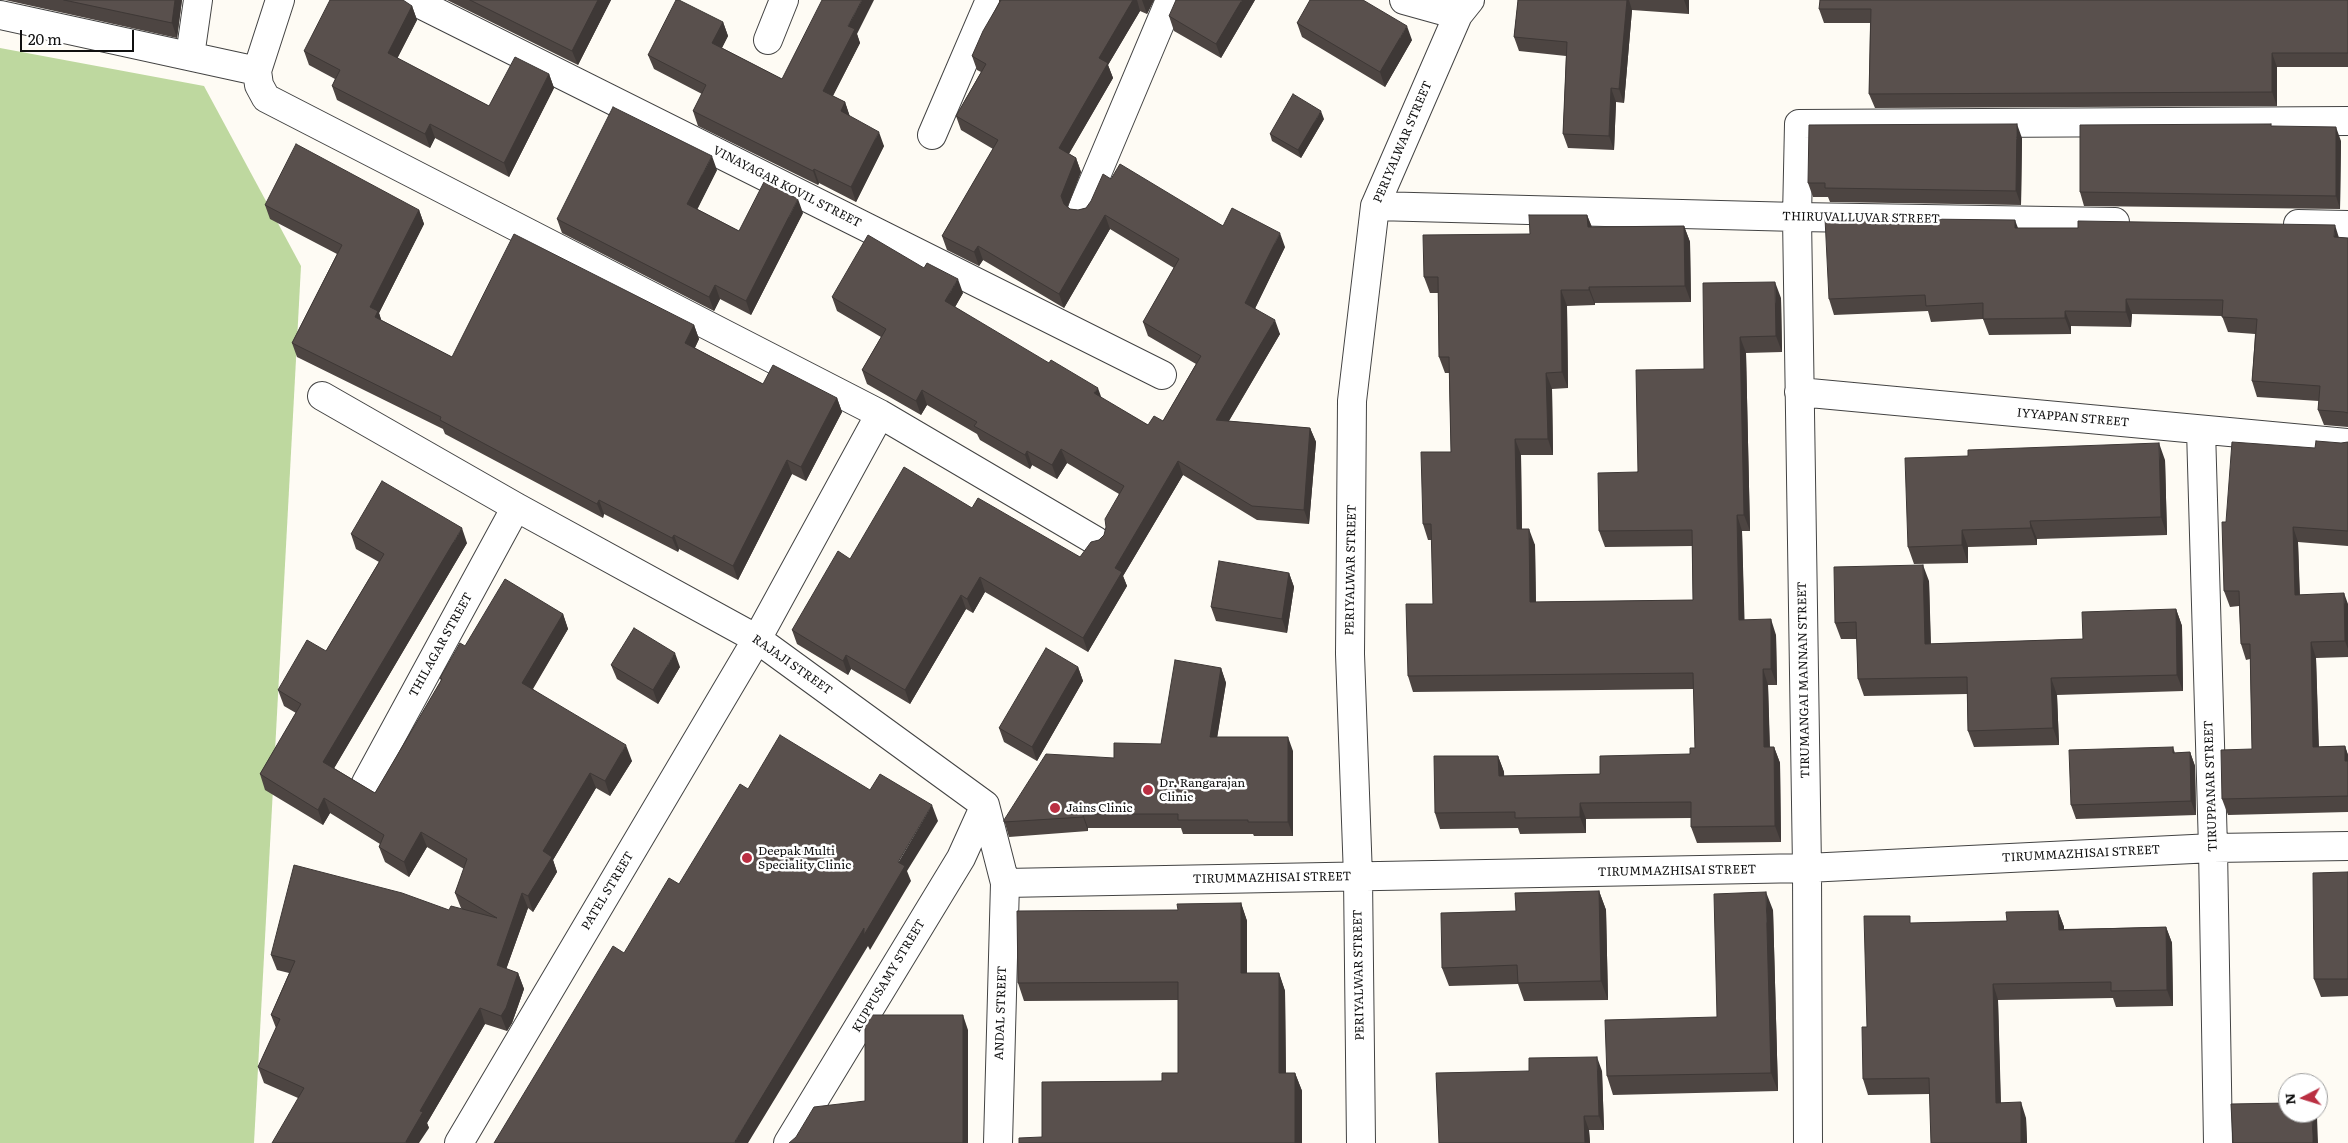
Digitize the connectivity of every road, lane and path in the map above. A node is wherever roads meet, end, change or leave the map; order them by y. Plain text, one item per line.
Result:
1 (198, 0) edge
2 (280, 0) edge
3 (412, 0) edge
4 (784, 0) edge
5 (990, 0) edge
6 (1170, 0) edge
7 (1404, 0) edge
8 (1464, 8) edge
9 (0, 15) edge
10 (768, 40) dead end
11 (190, 56) junction
12 (256, 71) junction
13 (2348, 121) edge
14 (932, 136) dead end
15 (1374, 206) junction
16 (1082, 209) edge
17 (1797, 217) junction
18 (2141, 222) edge
19 (2269, 224) edge
20 (2348, 225) edge
21 (1162, 375) dead end
22 (1799, 392) junction
23 (322, 396) dead end
24 (880, 414) junction
25 (2201, 430) junction
26 (2348, 443) edge
27 (516, 507) junction
28 (1096, 541) edge
29 (757, 639) junction
30 (366, 783) dead end
31 (985, 805) junction
32 (2348, 846) edge
33 (2213, 848) junction
34 (1807, 868) junction
35 (1358, 877) junction
36 (1005, 883) junction
37 (460, 1143) edge
38 (788, 1143) edge
39 (998, 1143) edge
40 (1361, 1143) edge
41 (1808, 1143) edge
42 (2218, 1143) edge

1 - 11 street
2 - 12 street
3 - 21 street, VINAYAGAR KOVIL STREET
4 - 10 street
5 - 14 street
6 - 16 street
7 - 8 street
8 - 15 street, PERIYALWAR STREET
9 - 11 street
11 - 12 street
12 - 24 street
13 - 17 street, TIRUMANGAI MANNAN STREET
15 - 17 street, THIRUVALLUVAR STREET
15 - 35 street, PERIYALWAR STREET
17 - 18 street, THIRUVALLUVAR STREET
17 - 22 street, TIRUMANGAI MANNAN STREET
19 - 20 street
22 - 25 street, IYYAPPAN STREET
22 - 34 street, TIRUMANGAI MANNAN STREET
23 - 27 street, RAJAJI STREET
24 - 28 street
24 - 29 street, PATEL STREET
25 - 26 street, IYYAPPAN STREET
25 - 33 street, TIRUPPANAR STREET
27 - 29 street, RAJAJI STREET
27 - 30 street, THILAGAR STREET
29 - 31 street, RAJAJI STREET
29 - 37 street, PATEL STREET
31 - 36 street
31 - 38 street, KUPPUSAMY STREET
32 - 33 street, TIRUMMAZHISAI STREET
33 - 34 street, TIRUMMAZHISAI STREET
33 - 42 street, TIRUPPANAR STREET
34 - 35 street, TIRUMMAZHISAI STREET
34 - 41 street, TIRUMANGAI MANNAN STREET
35 - 36 street, TIRUMMAZHISAI STREET
35 - 40 street, PERIYALWAR STREET
36 - 39 street, ANDAL STREET

